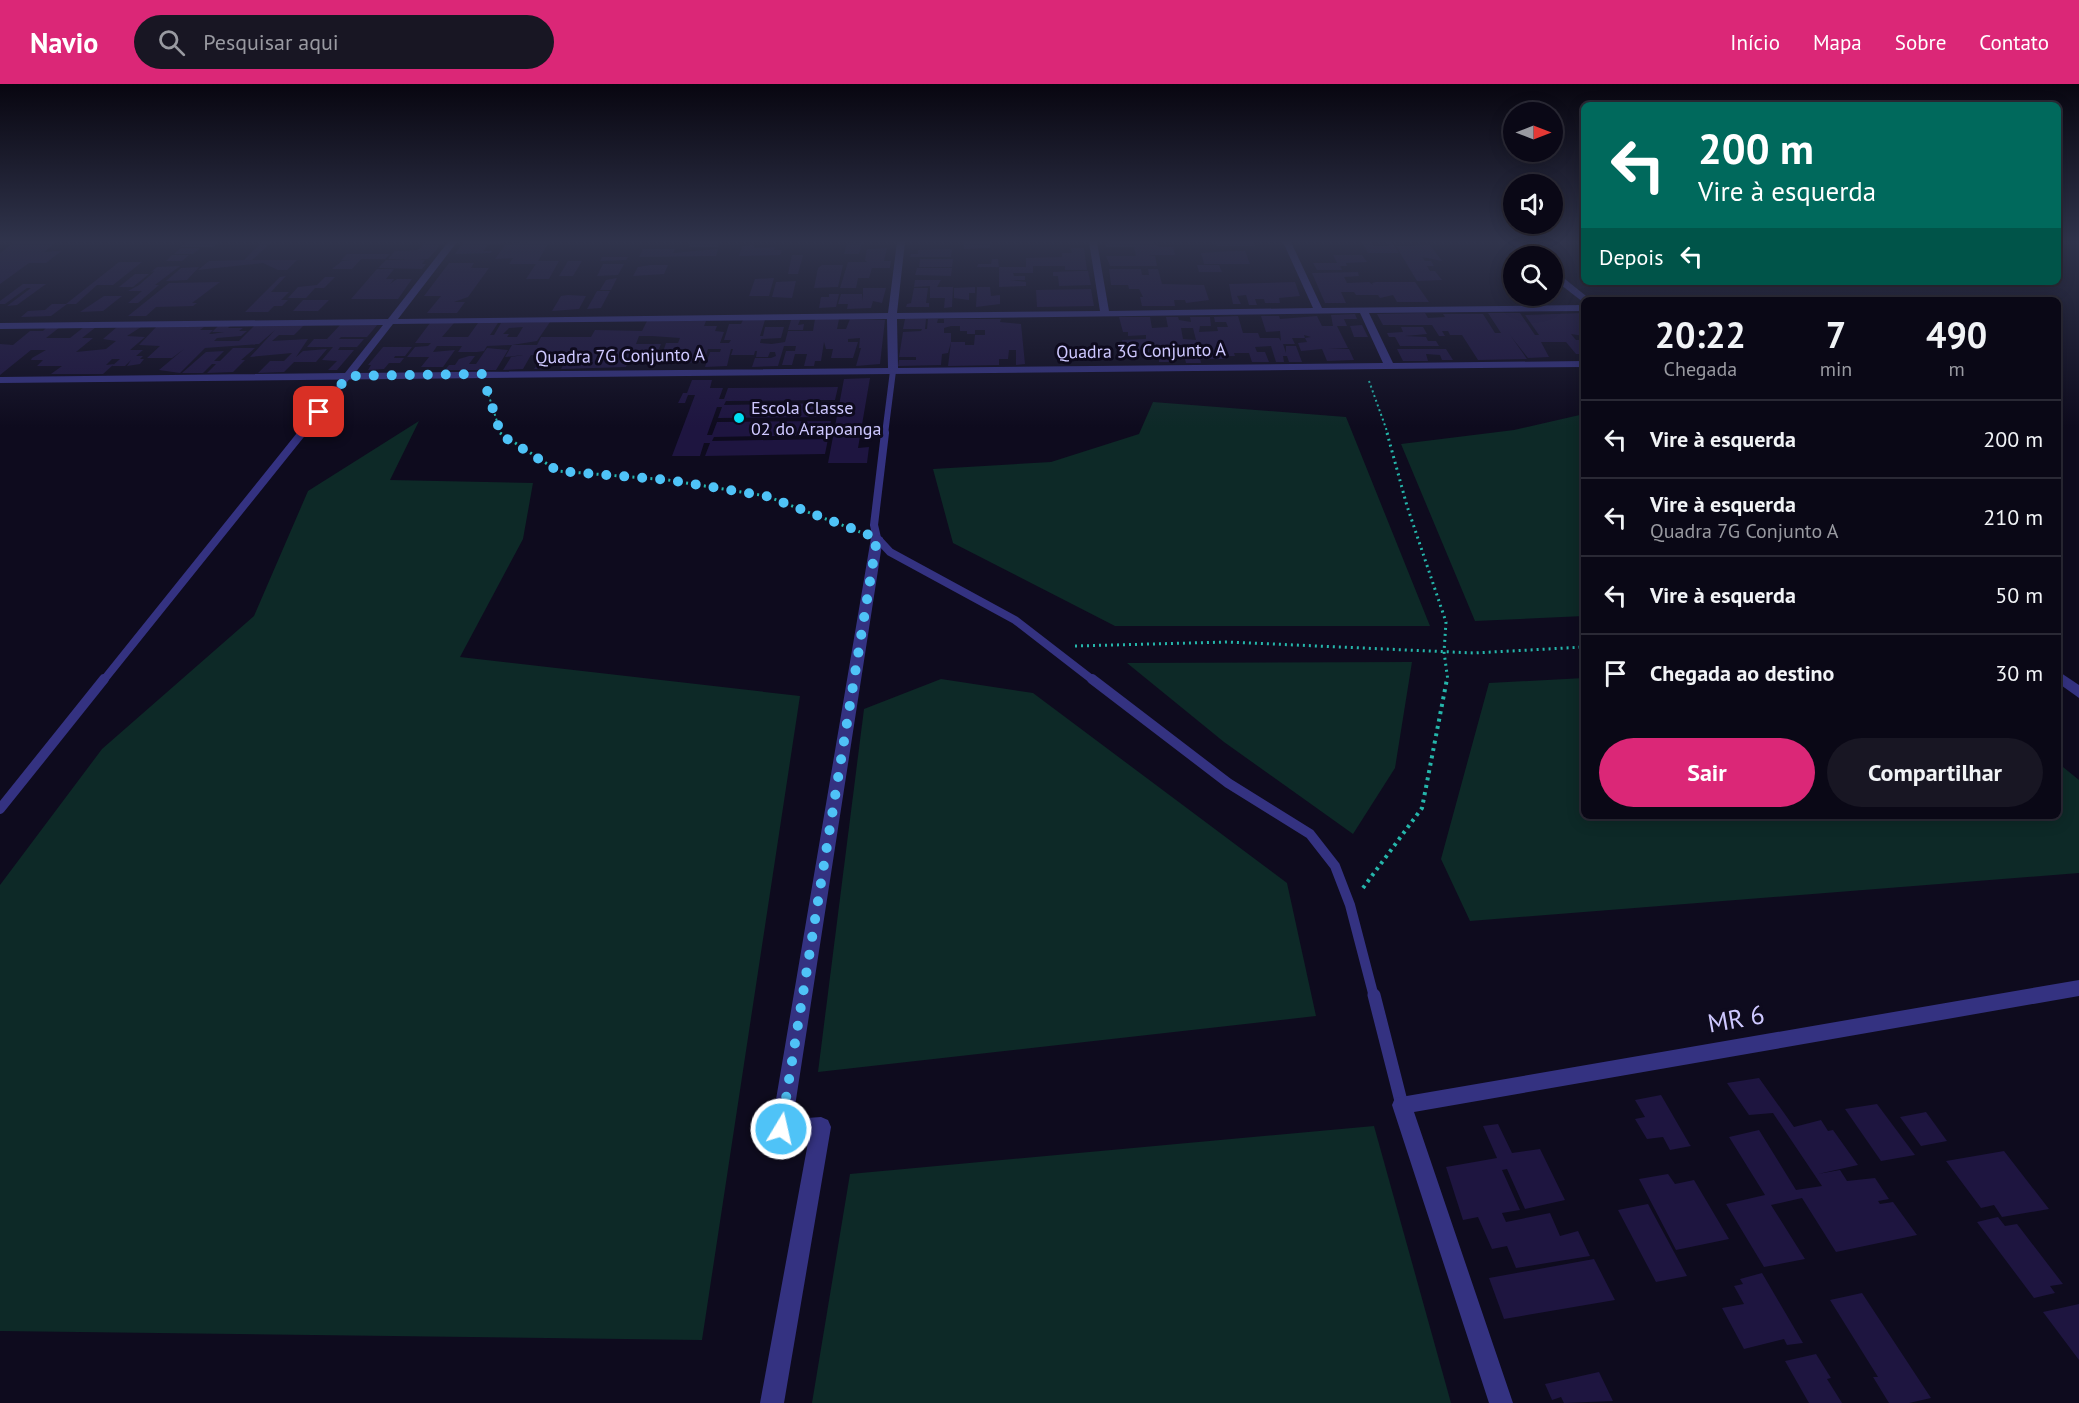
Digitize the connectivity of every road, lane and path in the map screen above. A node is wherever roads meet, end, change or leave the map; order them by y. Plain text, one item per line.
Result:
1 (405, 304) edge
2 (894, 304) edge
3 (1103, 304) edge
4 (1316, 304) edge
5 (1581, 308) edge
6 (1363, 310) junction
7 (1319, 311) junction
8 (1105, 313) junction
9 (892, 316) junction
10 (391, 321) junction
11 (0, 326) edge
12 (1581, 364) edge
13 (1363, 366) junction
14 (1389, 366) junction
15 (893, 371) junction
16 (482, 374) junction
17 (348, 376) junction
18 (0, 380) edge
19 (877, 538) junction
20 (1050, 646) junction
21 (1581, 647) edge
22 (1444, 652) junction
23 (2061, 678) edge
24 (2079, 693) edge
25 (0, 809) edge
26 (1350, 905) junction
27 (2079, 988) edge
28 (1402, 1104) junction
29 (772, 1403) edge
30 (1501, 1403) edge

1 - 10 street
2 - 9 street
3 - 8 street
4 - 7 street
5 - 6 street
6 - 7 street
6 - 14 street
7 - 8 street
8 - 9 street
9 - 10 street
9 - 15 street
10 - 11 street
10 - 17 street
12 - 14 street, Quadra 3G Conjunto A
13 - 14 street, Quadra 3G Conjunto A
13 - 15 street, Quadra 3G Conjunto A
13 - 22 path
15 - 16 street, Quadra 7G Conjunto A
15 - 19 lane
16 - 17 street, Quadra 7G Conjunto A
16 - 19 path
17 - 18 street, Quadra 7G Conjunto A
17 - 25 lane
19 - 20 lane
19 - 29 street
20 - 22 path
20 - 26 lane
21 - 22 path
22 - 26 path
23 - 24 street
26 - 28 lane
27 - 28 street, MR 6
28 - 30 street

